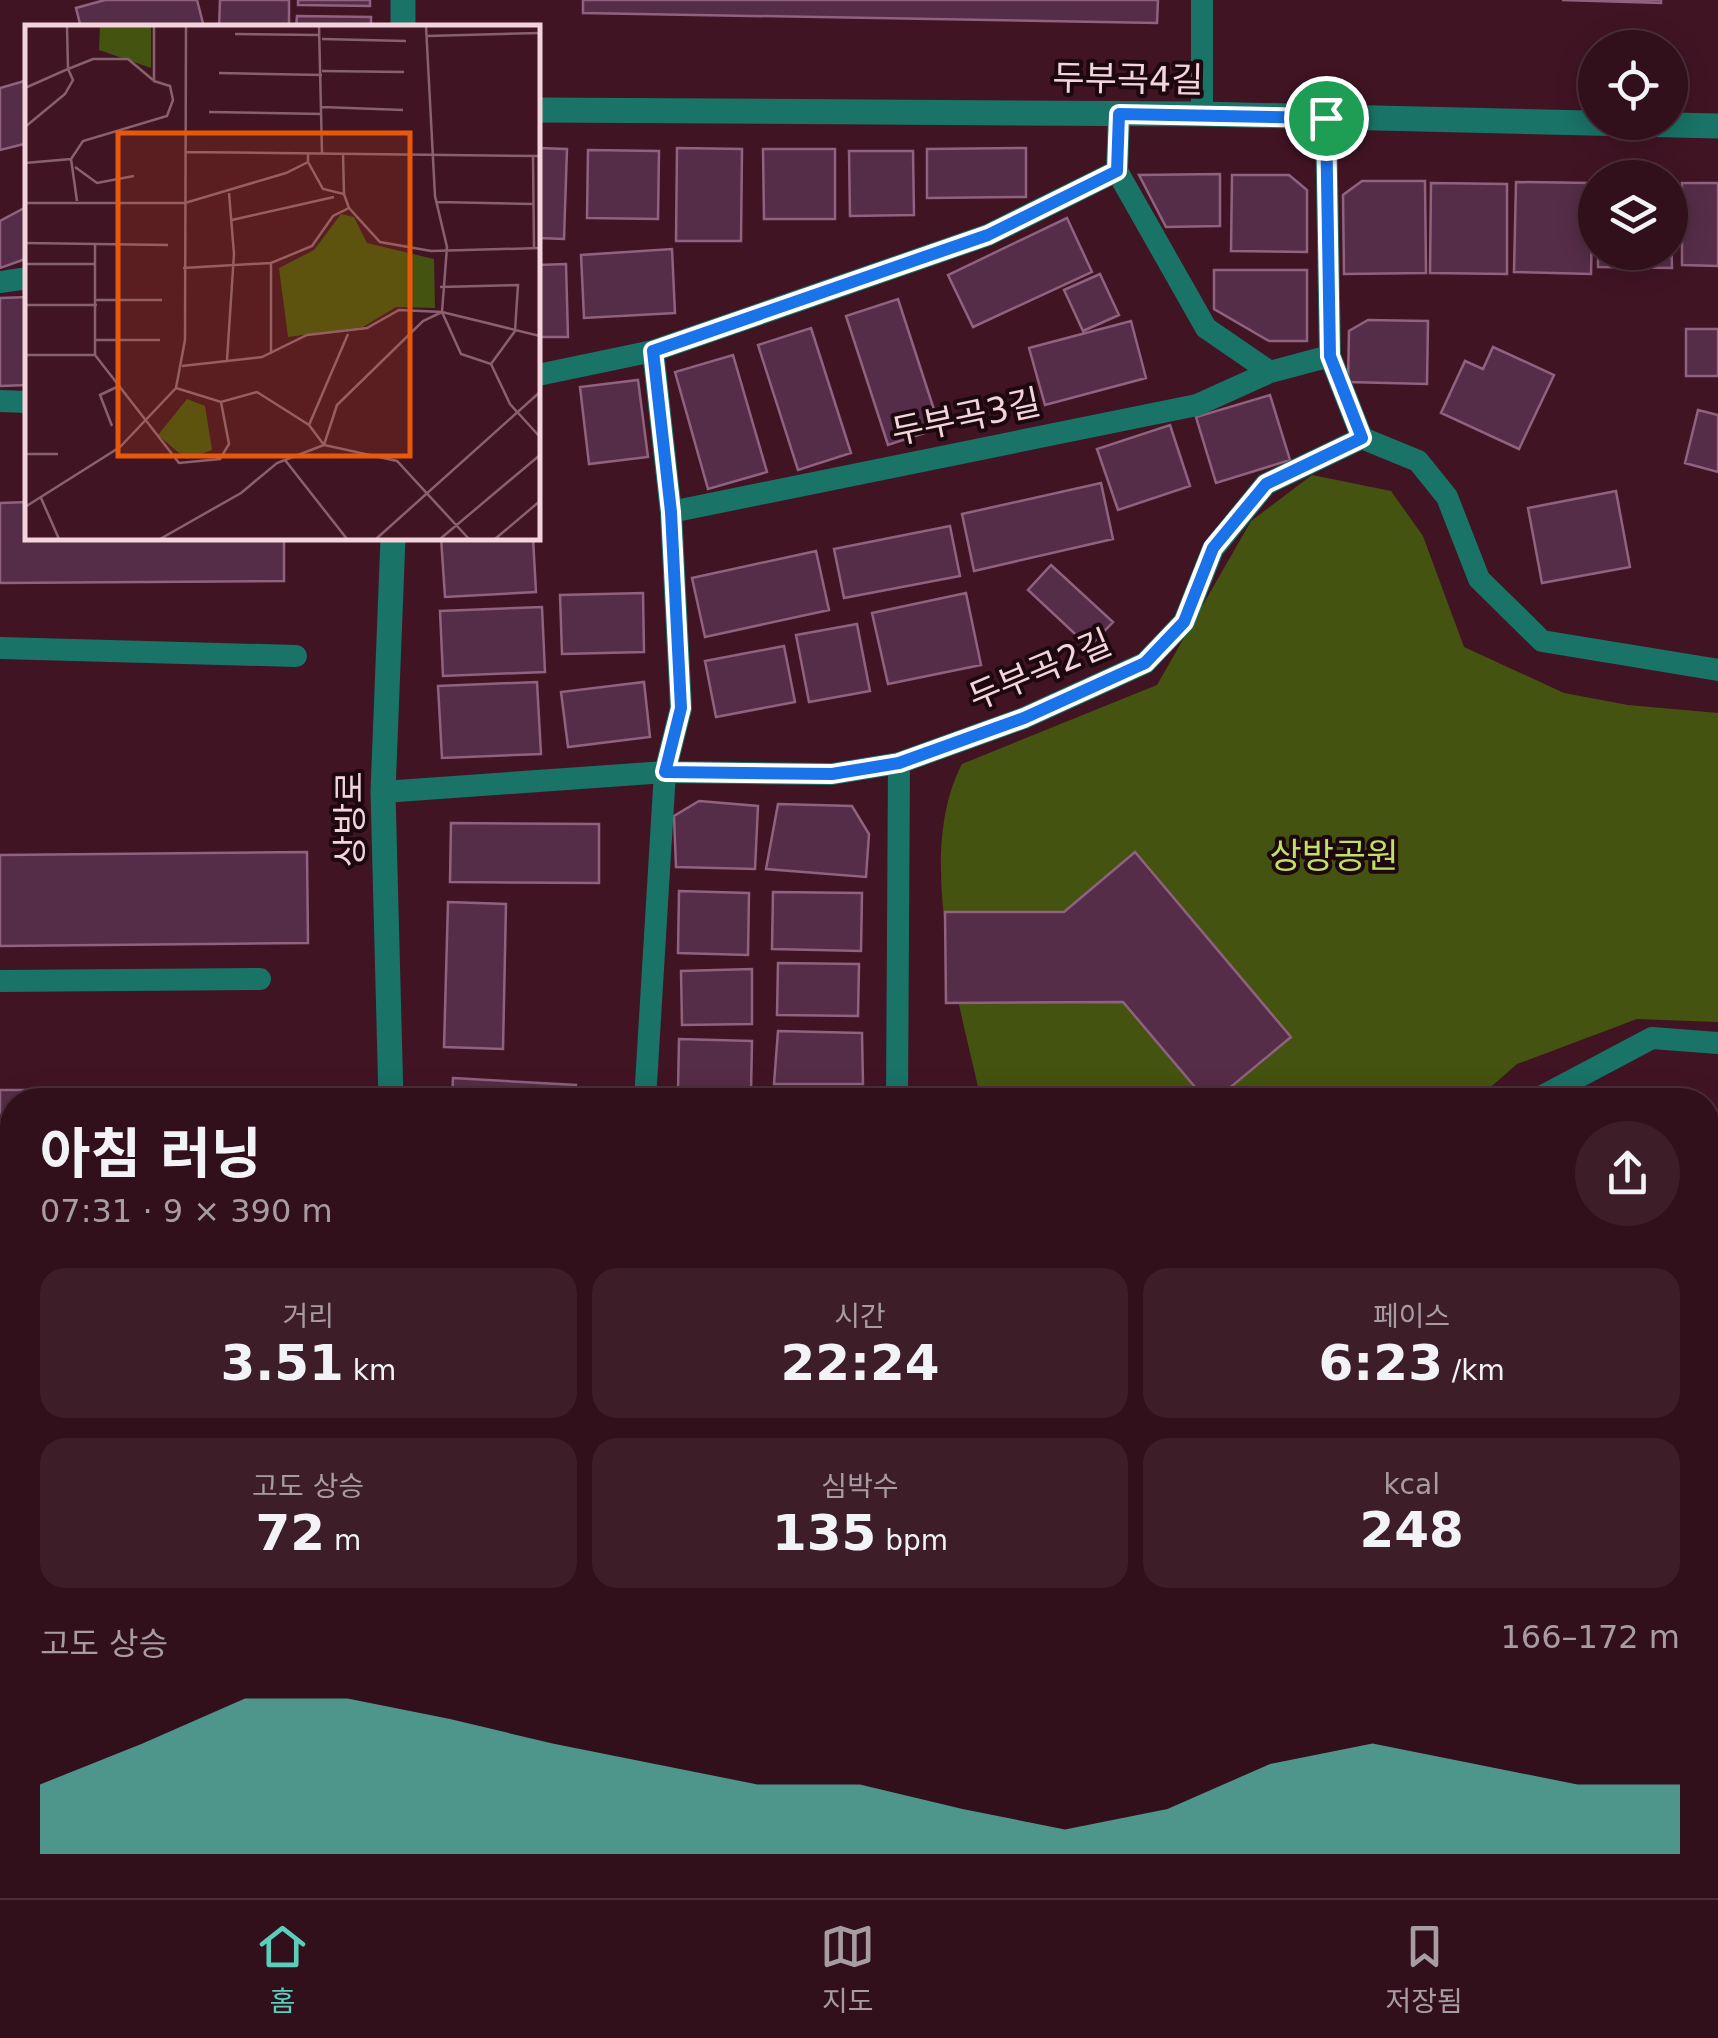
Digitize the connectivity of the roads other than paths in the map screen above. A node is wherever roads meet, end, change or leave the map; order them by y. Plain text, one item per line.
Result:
1 (1202, 0) edge
2 (540, 110) edge
3 (1119, 114) junction
4 (1202, 114) junction
5 (1326, 118) junction
6 (1718, 126) edge
7 (1117, 171) junction
8 (25, 278) edge
9 (0, 282) edge
10 (653, 351) junction
11 (1330, 356) junction
12 (1270, 372) junction
13 (540, 375) edge
14 (0, 401) edge
15 (25, 402) edge
16 (1362, 438) junction
17 (671, 512) junction
18 (393, 540) edge
19 (0, 648) edge
20 (296, 656) dead end
21 (1718, 670) edge
22 (899, 763) junction
23 (665, 772) junction
24 (383, 792) junction
25 (260, 979) dead end
26 (0, 981) edge
27 (1718, 1043) edge
28 (391, 1088) edge
29 (646, 1088) edge
30 (897, 1088) edge
31 (1558, 1088) edge

1 - 4 lane
2 - 3 street, 두부곡4길
3 - 4 street, 두부곡4길
3 - 7 lane
4 - 5 street, 두부곡4길
5 - 6 street, 두부곡4길
5 - 11 lane
7 - 10 lane
7 - 12 lane
8 - 9 lane
10 - 13 lane
10 - 17 lane
11 - 12 lane, 두부곡3길
11 - 16 lane
12 - 17 lane, 두부곡3길
14 - 15 lane
16 - 21 lane
16 - 22 lane, 두부곡2길
17 - 23 lane
18 - 24 street, 상방로
19 - 20 lane
22 - 23 lane, 두부곡2길
22 - 30 lane
23 - 24 lane, 두부곡2길
23 - 29 lane
24 - 28 street, 상방로
25 - 26 lane
27 - 31 lane

